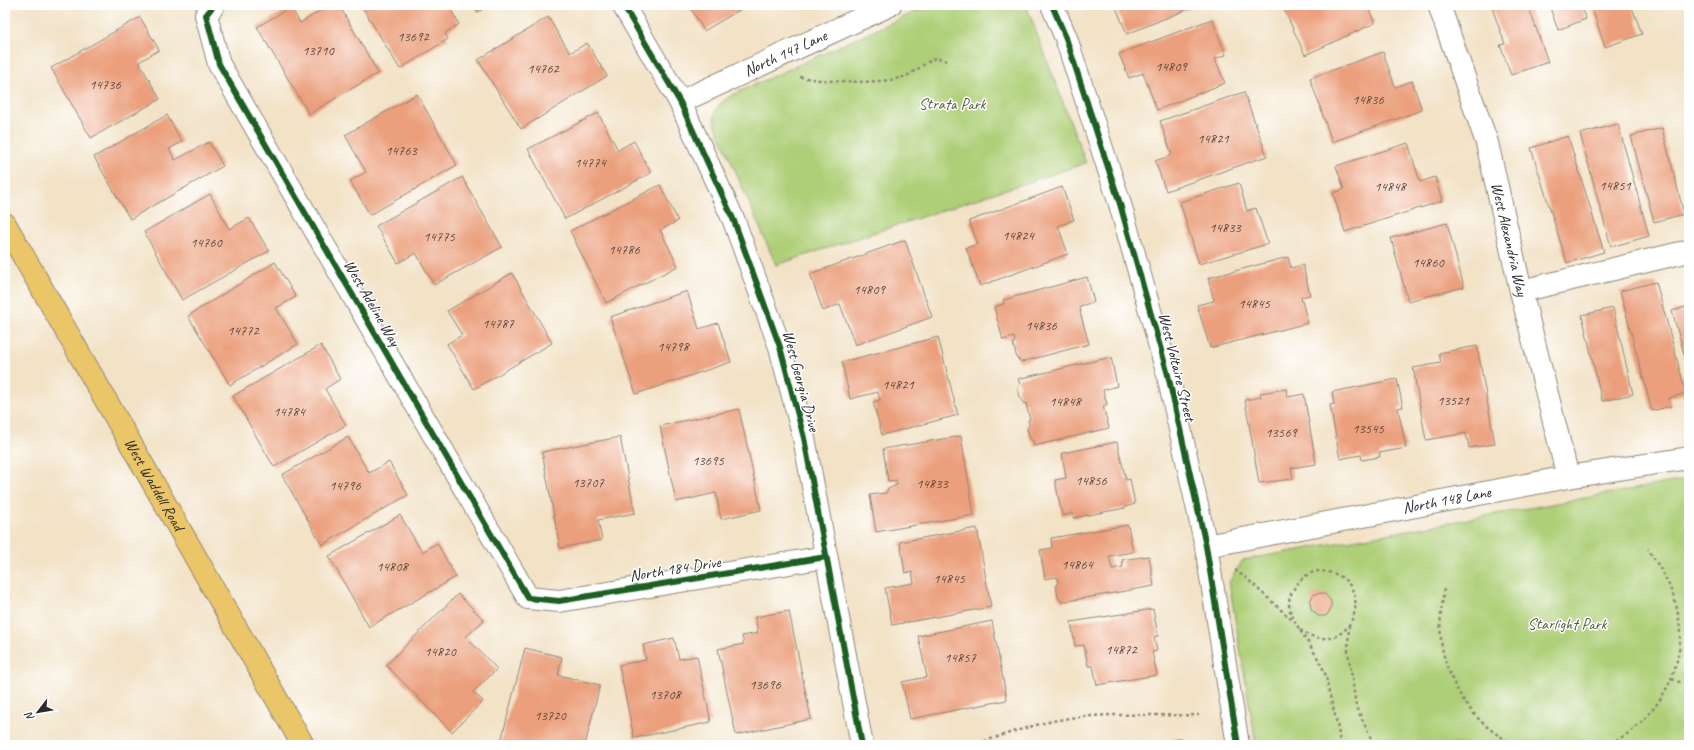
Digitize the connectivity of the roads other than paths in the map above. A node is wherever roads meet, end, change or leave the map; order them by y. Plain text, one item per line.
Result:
1 (623, 5) edge
2 (890, 5) edge
3 (1052, 5) edge
4 (1439, 5) edge
5 (210, 10) edge
6 (680, 102) junction
7 (5, 224) edge
8 (1689, 251) edge
9 (1521, 291) junction
10 (1689, 458) edge
11 (1568, 477) junction
12 (1206, 546) junction
13 (826, 557) junction
14 (528, 598) joint
15 (303, 745) edge
16 (862, 745) edge
17 (1238, 745) edge

1 - 6 street, West Georgia Drive
2 - 6 street, North 147 Lane
3 - 12 street, West Voltaire Street
4 - 9 street, West Alexandria Way
5 - 14 street, West Adeline Way
6 - 13 street, West Georgia Drive
7 - 15 main road, West Waddell Road
8 - 9 street
9 - 11 street, West Alexandria Way
10 - 11 street, North 148 Lane
11 - 12 street, North 148 Lane
12 - 17 street, West Voltaire Street
13 - 14 street, North 184 Drive
13 - 16 street, West Georgia Drive

